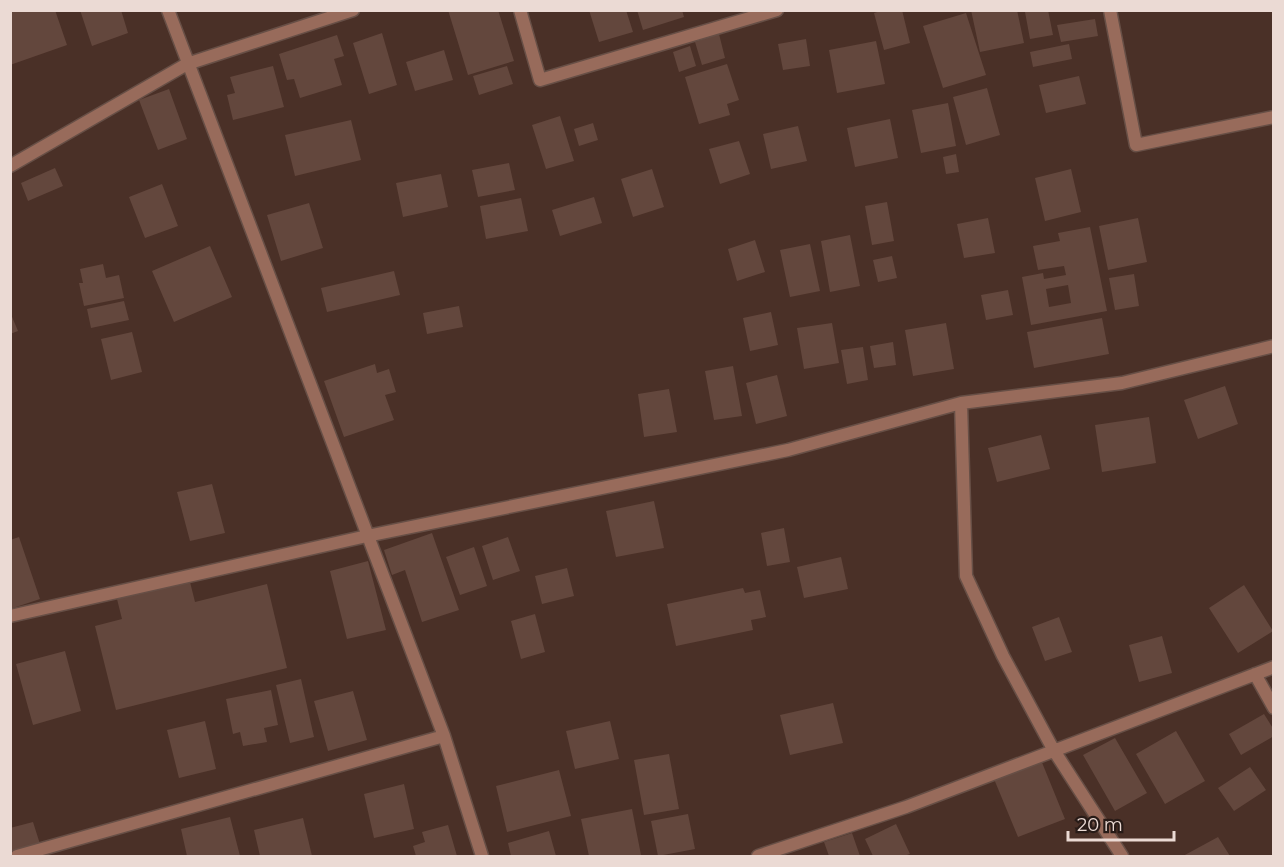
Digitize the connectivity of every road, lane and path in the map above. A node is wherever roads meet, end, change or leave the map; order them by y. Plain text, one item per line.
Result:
1 (168, 10) edge
2 (353, 10) edge
3 (520, 10) edge
4 (777, 10) edge
5 (1110, 10) edge
6 (187, 64) junction
7 (1274, 117) edge
8 (10, 166) edge
9 (1274, 346) edge
10 (961, 404) junction
11 (367, 536) junction
12 (10, 616) edge
13 (1274, 667) edge
14 (1255, 674) junction
15 (1274, 708) edge
16 (444, 736) junction
17 (1053, 749) junction
18 (17, 856) edge
19 (482, 856) edge
20 (758, 856) edge
21 (1122, 856) edge

1 - 6 street
2 - 6 street
3 - 4 street
5 - 7 street
6 - 8 street
6 - 11 street
9 - 10 street
10 - 11 street
10 - 17 street
11 - 12 street
11 - 16 street
13 - 14 street
14 - 15 street
14 - 17 street
16 - 18 street
16 - 19 street
17 - 20 street
17 - 21 street

